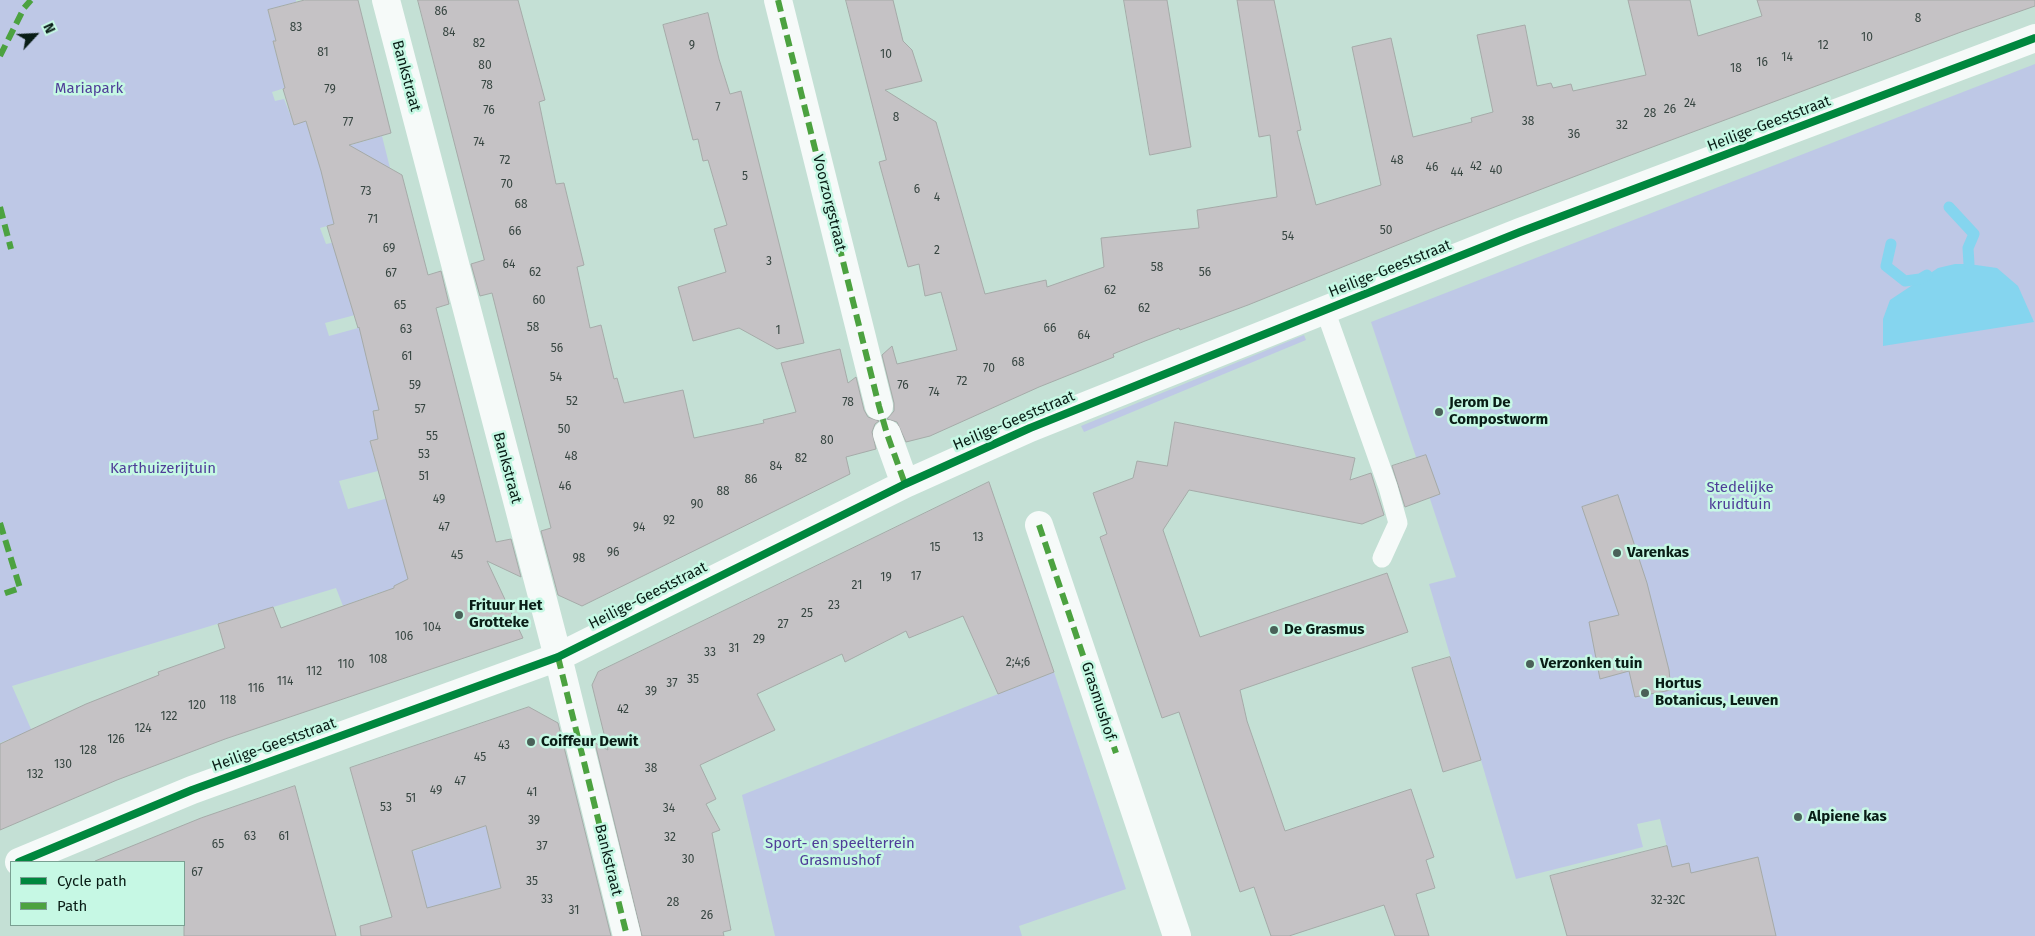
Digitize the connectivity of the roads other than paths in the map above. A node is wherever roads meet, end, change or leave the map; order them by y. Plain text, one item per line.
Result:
1 (386, 0) edge
2 (778, 0) edge
3 (2035, 38) edge
4 (1325, 310) junction
5 (879, 406) dead end
6 (887, 434) dead end
7 (905, 484) junction
8 (1039, 525) dead end
9 (1382, 558) dead end
10 (558, 657) junction
11 (21, 861) edge
12 (627, 936) edge
13 (1177, 936) edge

1 - 10 street, Bankstraat
2 - 5 street, Voorzorgstraat
3 - 4 street, Heilige-Geeststraat
4 - 7 street, Heilige-Geeststraat
4 - 9 lane
6 - 7 street
7 - 10 street, Heilige-Geeststraat
8 - 13 street, Grasmushof
10 - 11 street, Heilige-Geeststraat
10 - 12 street, Bankstraat

